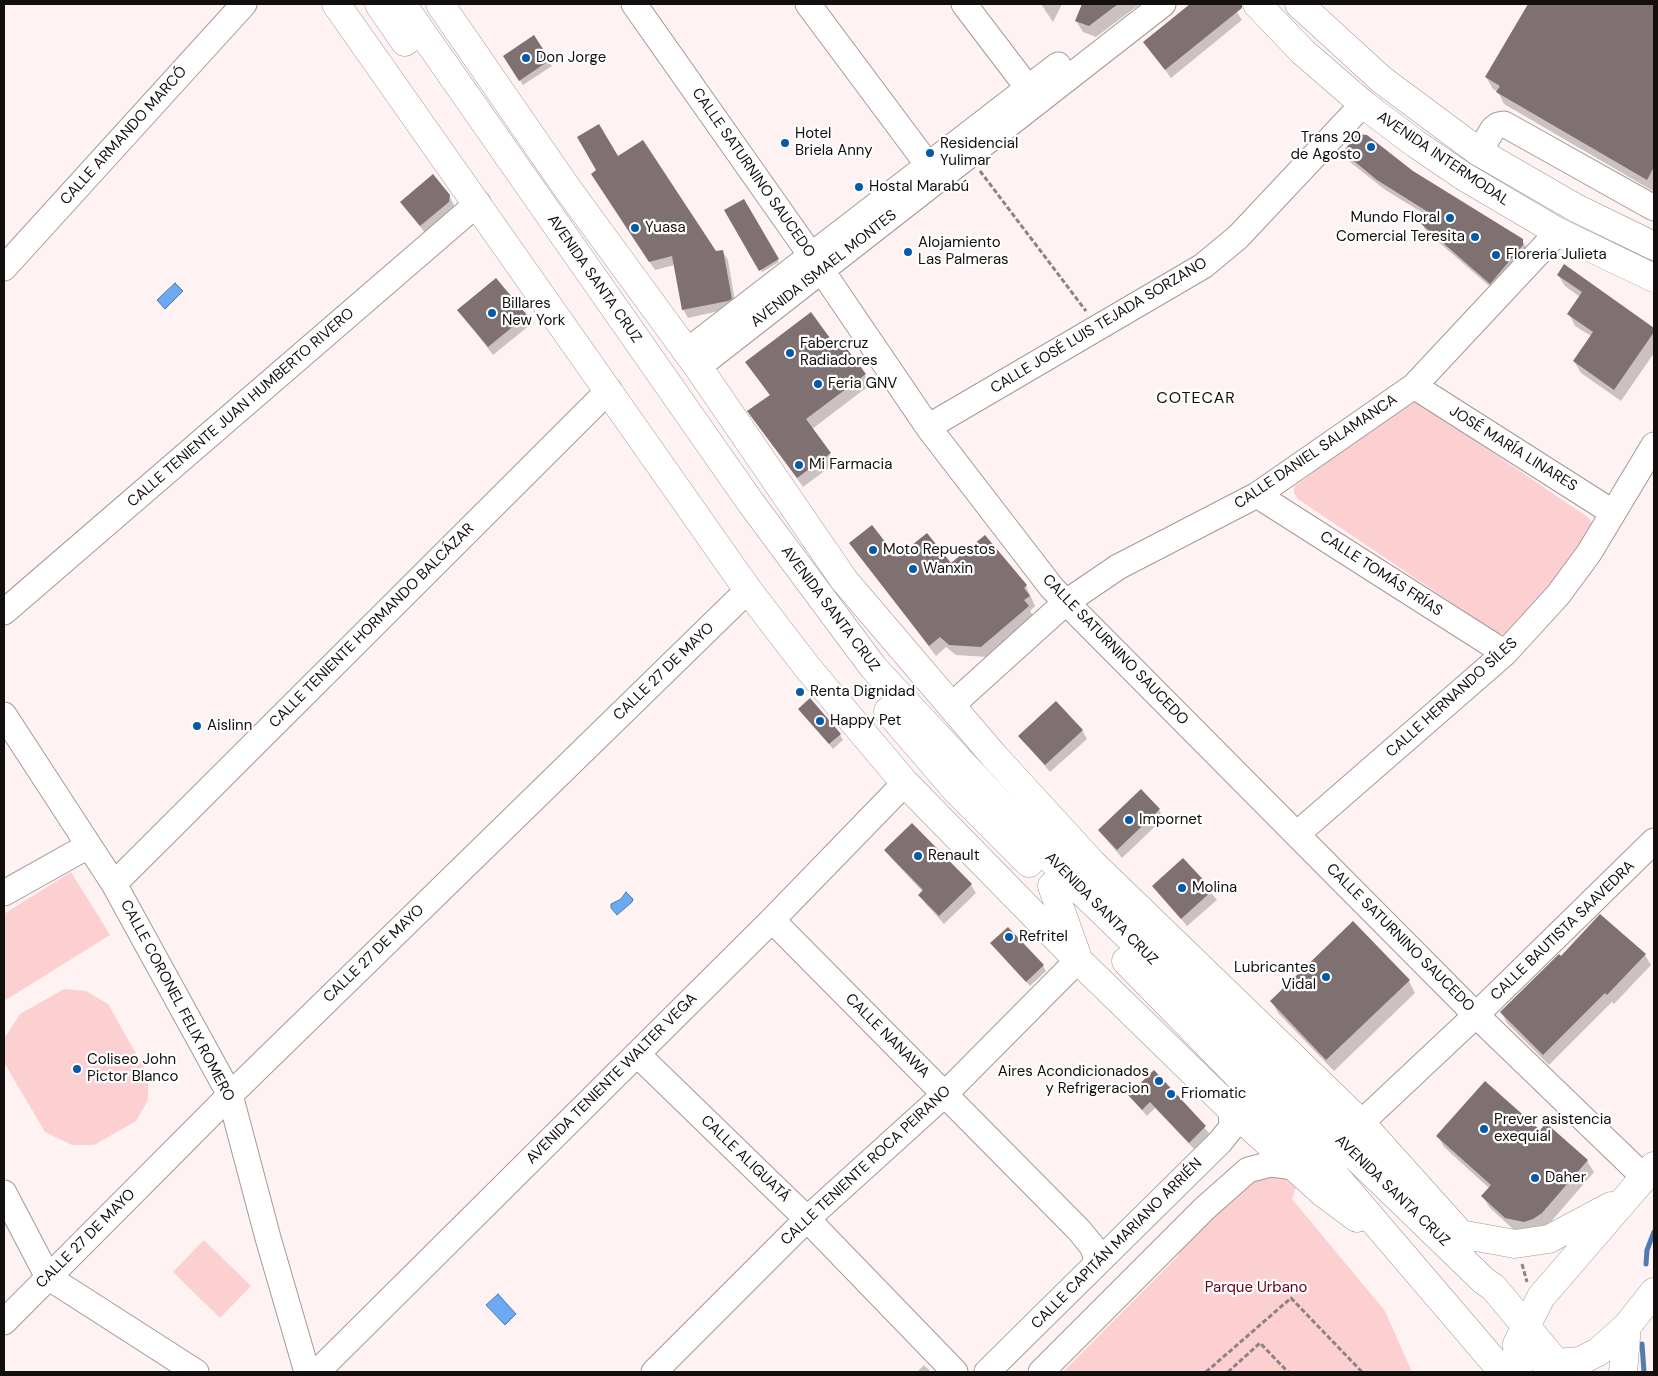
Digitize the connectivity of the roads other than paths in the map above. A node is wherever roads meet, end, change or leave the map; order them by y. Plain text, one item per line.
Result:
1 (244, 4) edge
2 (336, 4) edge
3 (379, 4) edge
4 (402, 4) edge
5 (440, 4) edge
6 (634, 4) edge
7 (808, 4) edge
8 (964, 4) edge
9 (1140, 4) edge
10 (1163, 4) edge
11 (1258, 4) edge
12 (1299, 4) edge
13 (1028, 88) junction
14 (1363, 104) junction
15 (1479, 152) junction
16 (928, 165) junction
17 (1463, 176) junction
18 (478, 203) junction
19 (1652, 209) edge
20 (1558, 232) junction
21 (1641, 240) edge
22 (816, 263) junction
23 (4, 268) edge
24 (1654, 278) edge
25 (692, 359) junction
26 (1414, 386) junction
27 (609, 390) junction
28 (928, 427) junction
29 (1654, 444) edge
30 (1257, 495) junction
31 (1612, 512) junction
32 (748, 590) junction
33 (1065, 602) junction
34 (4, 612) edge
35 (1505, 653) junction
36 (951, 706) junction
37 (4, 714) edge
38 (905, 783) junction
39 (1297, 834) junction
40 (1654, 841) edge
41 (88, 846) junction
42 (1093, 864) junction
43 (114, 884) junction
44 (1052, 886) junction
45 (4, 893) edge
46 (772, 920) junction
47 (1148, 957) junction
48 (1078, 960) junction
49 (1476, 1015) junction
50 (637, 1054) junction
51 (945, 1094) junction
52 (230, 1095) junction
53 (1231, 1109) junction
54 (1361, 1123) junction
55 (1295, 1167) junction
56 (1644, 1178) edge
57 (1180, 1182) junction
58 (4, 1193) edge
59 (1205, 1208) junction
60 (807, 1219) junction
61 (1428, 1226) junction
62 (1464, 1236) junction
63 (1391, 1242) junction
64 (1095, 1265) junction
65 (48, 1277) junction
66 (1494, 1288) junction
67 (1654, 1292) edge
68 (4, 1322) edge
69 (1627, 1326) junction
70 (1516, 1355) edge
71 (1560, 1368) edge
72 (196, 1372) edge
73 (307, 1372) edge
74 (318, 1372) edge
75 (654, 1372) edge
76 (955, 1372) edge
77 (987, 1372) edge
78 (1041, 1372) edge
79 (1623, 1372) edge

1 - 23 street, CALLE ARMANDO MARCÓ
2 - 18 main road, AVENIDA SANTA CRUZ
3 - 44 main road, AVENIDA SANTA CRUZ
4 - 47 main road, AVENIDA SANTA CRUZ
5 - 25 main road, AVENIDA SANTA CRUZ
6 - 22 street, CALLE SATURNINO SAUCEDO
7 - 16 street
8 - 13 street
9 - 13 street, AVENIDA ISMAEL MONTES
10 - 22 street, AVENIDA ISMAEL MONTES
11 - 14 main road, AVENIDA INTERMODAL
12 - 15 main road, AVENIDA INTERMODAL
13 - 16 street, AVENIDA ISMAEL MONTES
14 - 17 main road, AVENIDA INTERMODAL
14 - 28 street, CALLE JOSÉ LUIS TEJADA SORZANO
15 - 17 main road
15 - 19 street
15 - 21 main road, AVENIDA INTERMODAL
16 - 22 street, AVENIDA ISMAEL MONTES
17 - 20 main road, AVENIDA INTERMODAL
18 - 27 main road, AVENIDA SANTA CRUZ
18 - 34 street, CALLE TENIENTE JUAN HUMBERTO RIVERO
19 - 21 street
20 - 24 main road, AVENIDA INTERMODAL
20 - 26 street, CALLE DANIEL SALAMANCA
22 - 25 street, AVENIDA ISMAEL MONTES
22 - 28 street, CALLE SATURNINO SAUCEDO
25 - 36 main road, AVENIDA SANTA CRUZ
26 - 30 street, CALLE DANIEL SALAMANCA
26 - 31 street, JOSÉ MARÍA LINARES
27 - 32 main road, AVENIDA SANTA CRUZ
27 - 43 street, CALLE TENIENTE HORMANDO BALCÁZAR
28 - 33 street, CALLE SATURNINO SAUCEDO
29 - 31 street, CALLE HERNANDO SÍLES
30 - 33 street, CALLE DANIEL SALAMANCA
30 - 35 street, CALLE TOMÁS FRÍAS
31 - 35 street, CALLE HERNANDO SÍLES
32 - 38 main road, AVENIDA SANTA CRUZ
32 - 52 street, CALLE 27 DE MAYO
33 - 36 street, CALLE DANIEL SALAMANCA
33 - 39 street, CALLE SATURNINO SAUCEDO
35 - 39 street, CALLE HERNANDO SÍLES
36 - 42 main road, AVENIDA SANTA CRUZ
37 - 41 street, CALLE CORONEL FELIX ROMERO
38 - 46 street, AVENIDA TENIENTE WALTER VEGA
38 - 48 main road, AVENIDA SANTA CRUZ
39 - 49 street, CALLE SATURNINO SAUCEDO
40 - 49 street, CALLE BAUTISTA SAAVEDRA
41 - 43 street, CALLE CORONEL FELIX ROMERO
41 - 45 street
42 - 47 main road
42 - 54 main road, AVENIDA SANTA CRUZ
43 - 52 street, CALLE CORONEL FELIX ROMERO
44 - 48 main road
44 - 63 main road, AVENIDA SANTA CRUZ
46 - 50 street, AVENIDA TENIENTE WALTER VEGA
46 - 51 street, CALLE NANAWA
47 - 61 main road, AVENIDA SANTA CRUZ
48 - 51 street, CALLE TENIENTE ROCA PEIRANO
48 - 53 main road, AVENIDA SANTA CRUZ
49 - 54 street, CALLE BAUTISTA SAAVEDRA
49 - 56 street, CALLE SATURNINO SAUCEDO
50 - 60 street, CALLE ALIGUATÁ
50 - 74 street, AVENIDA TENIENTE WALTER VEGA
51 - 60 street, CALLE TENIENTE ROCA PEIRANO
51 - 64 street, CALLE NANAWA
52 - 65 street, CALLE 27 DE MAYO
52 - 73 street, CALLE CORONEL FELIX ROMERO
53 - 55 main road, AVENIDA SANTA CRUZ
53 - 57 street, CALLE CAPITÁN MARIANO ARRIÉN
54 - 62 main road, AVENIDA SANTA CRUZ
55 - 59 street
55 - 63 main road, AVENIDA SANTA CRUZ
56 - 62 main road
56 - 70 main road
57 - 59 street
57 - 64 street, CALLE CAPITÁN MARIANO ARRIÉN
58 - 65 street
59 - 78 street
60 - 75 street, CALLE TENIENTE ROCA PEIRANO
60 - 76 street, CALLE ALIGUATÁ
61 - 62 main road
61 - 66 main road, AVENIDA SANTA CRUZ
62 - 66 main road, AVENIDA SANTA CRUZ
63 - 70 main road, AVENIDA SANTA CRUZ
64 - 77 street, CALLE CAPITÁN MARIANO ARRIÉN
65 - 68 street, CALLE 27 DE MAYO
65 - 72 street
66 - 70 main road, AVENIDA SANTA CRUZ
67 - 69 main road
69 - 71 main road
69 - 79 main road
70 - 71 main road, AVENIDA SANTA CRUZ

